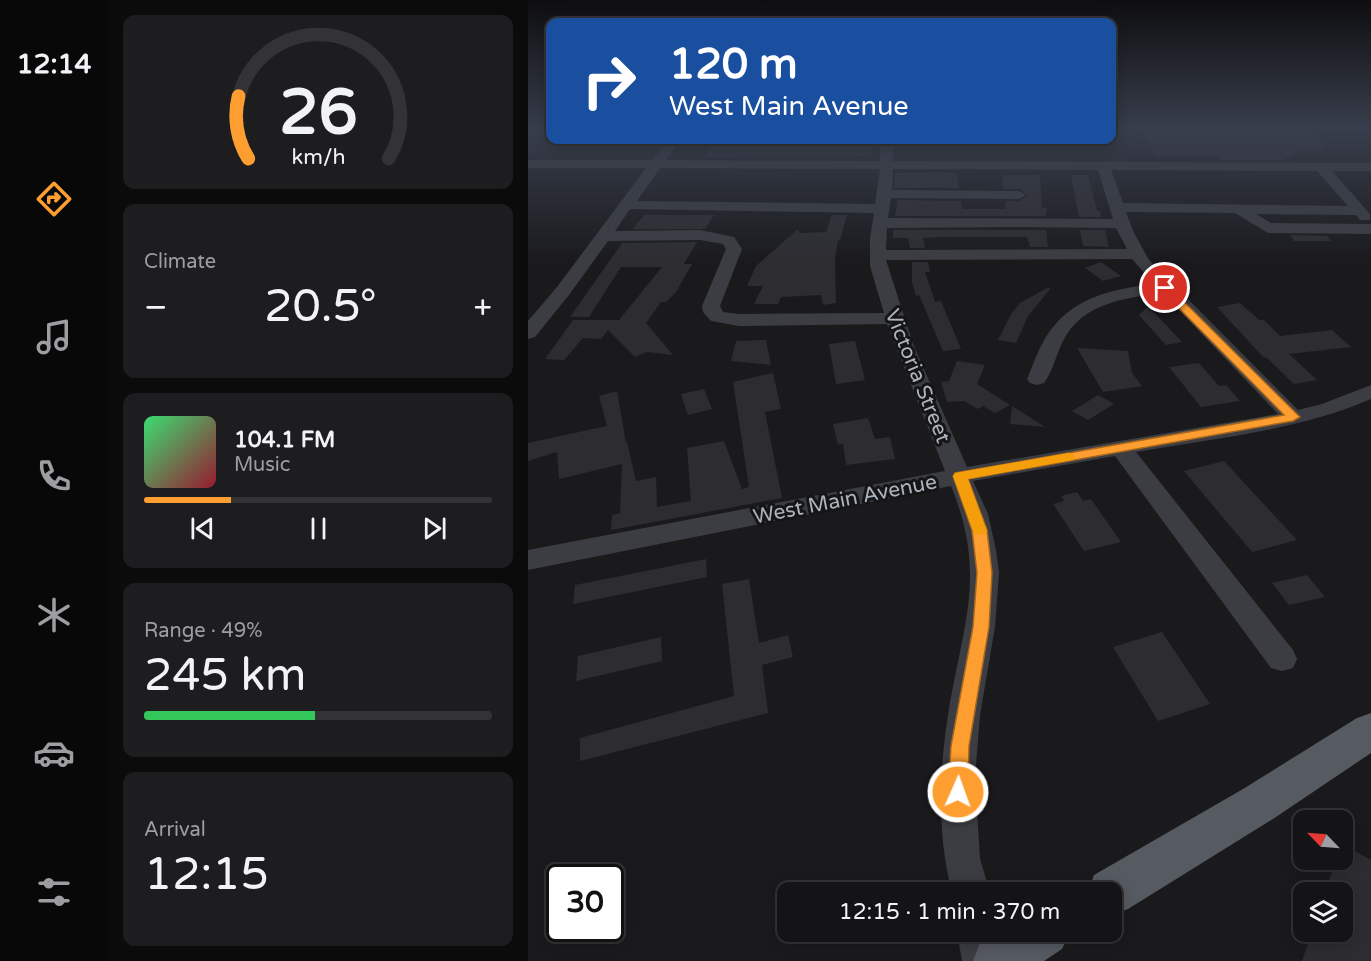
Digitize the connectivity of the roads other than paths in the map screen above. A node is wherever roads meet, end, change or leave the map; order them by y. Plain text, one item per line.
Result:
1 (648, 174) edge
2 (886, 174) edge
3 (1106, 174) edge
4 (1327, 174) edge
5 (1019, 195) dead end
6 (625, 205) junction
7 (1117, 207) junction
8 (882, 209) junction
9 (1242, 209) junction
10 (1359, 210) junction
11 (1123, 224) junction
12 (1371, 224) edge
13 (1371, 229) edge
14 (602, 236) junction
15 (1137, 254) junction
16 (877, 255) junction
17 (1165, 288) junction
18 (534, 318) edge
19 (894, 318) junction
20 (528, 333) edge
21 (1037, 379) dead end
22 (1370, 393) edge
23 (1293, 417) junction
24 (1122, 448) junction
25 (960, 476) junction
26 (528, 560) edge
27 (1282, 659) dead end
28 (1371, 731) edge
29 (969, 882) edge
30 (1122, 885) edge
31 (979, 942) edge
32 (1029, 942) edge
33 (982, 961) edge
34 (998, 961) edge

1 - 6 street
2 - 8 street, Victoria Street
3 - 7 street
4 - 10 street
5 - 8 street
6 - 8 street
6 - 14 street
7 - 9 street
7 - 11 street
8 - 11 street
8 - 16 street, Victoria Street
9 - 10 street
9 - 13 street
10 - 12 street
11 - 15 street
14 - 18 street
14 - 19 street
15 - 16 street
15 - 17 street
16 - 19 street, Victoria Street
17 - 21 street
17 - 23 street
18 - 20 street
19 - 25 street, Victoria Street
22 - 23 street, West Main Avenue
23 - 24 street, West Main Avenue
24 - 25 street, West Main Avenue
24 - 27 street
25 - 26 street, West Main Avenue
25 - 29 street, Victoria Street
28 - 30 main road
31 - 33 street
32 - 34 main road

